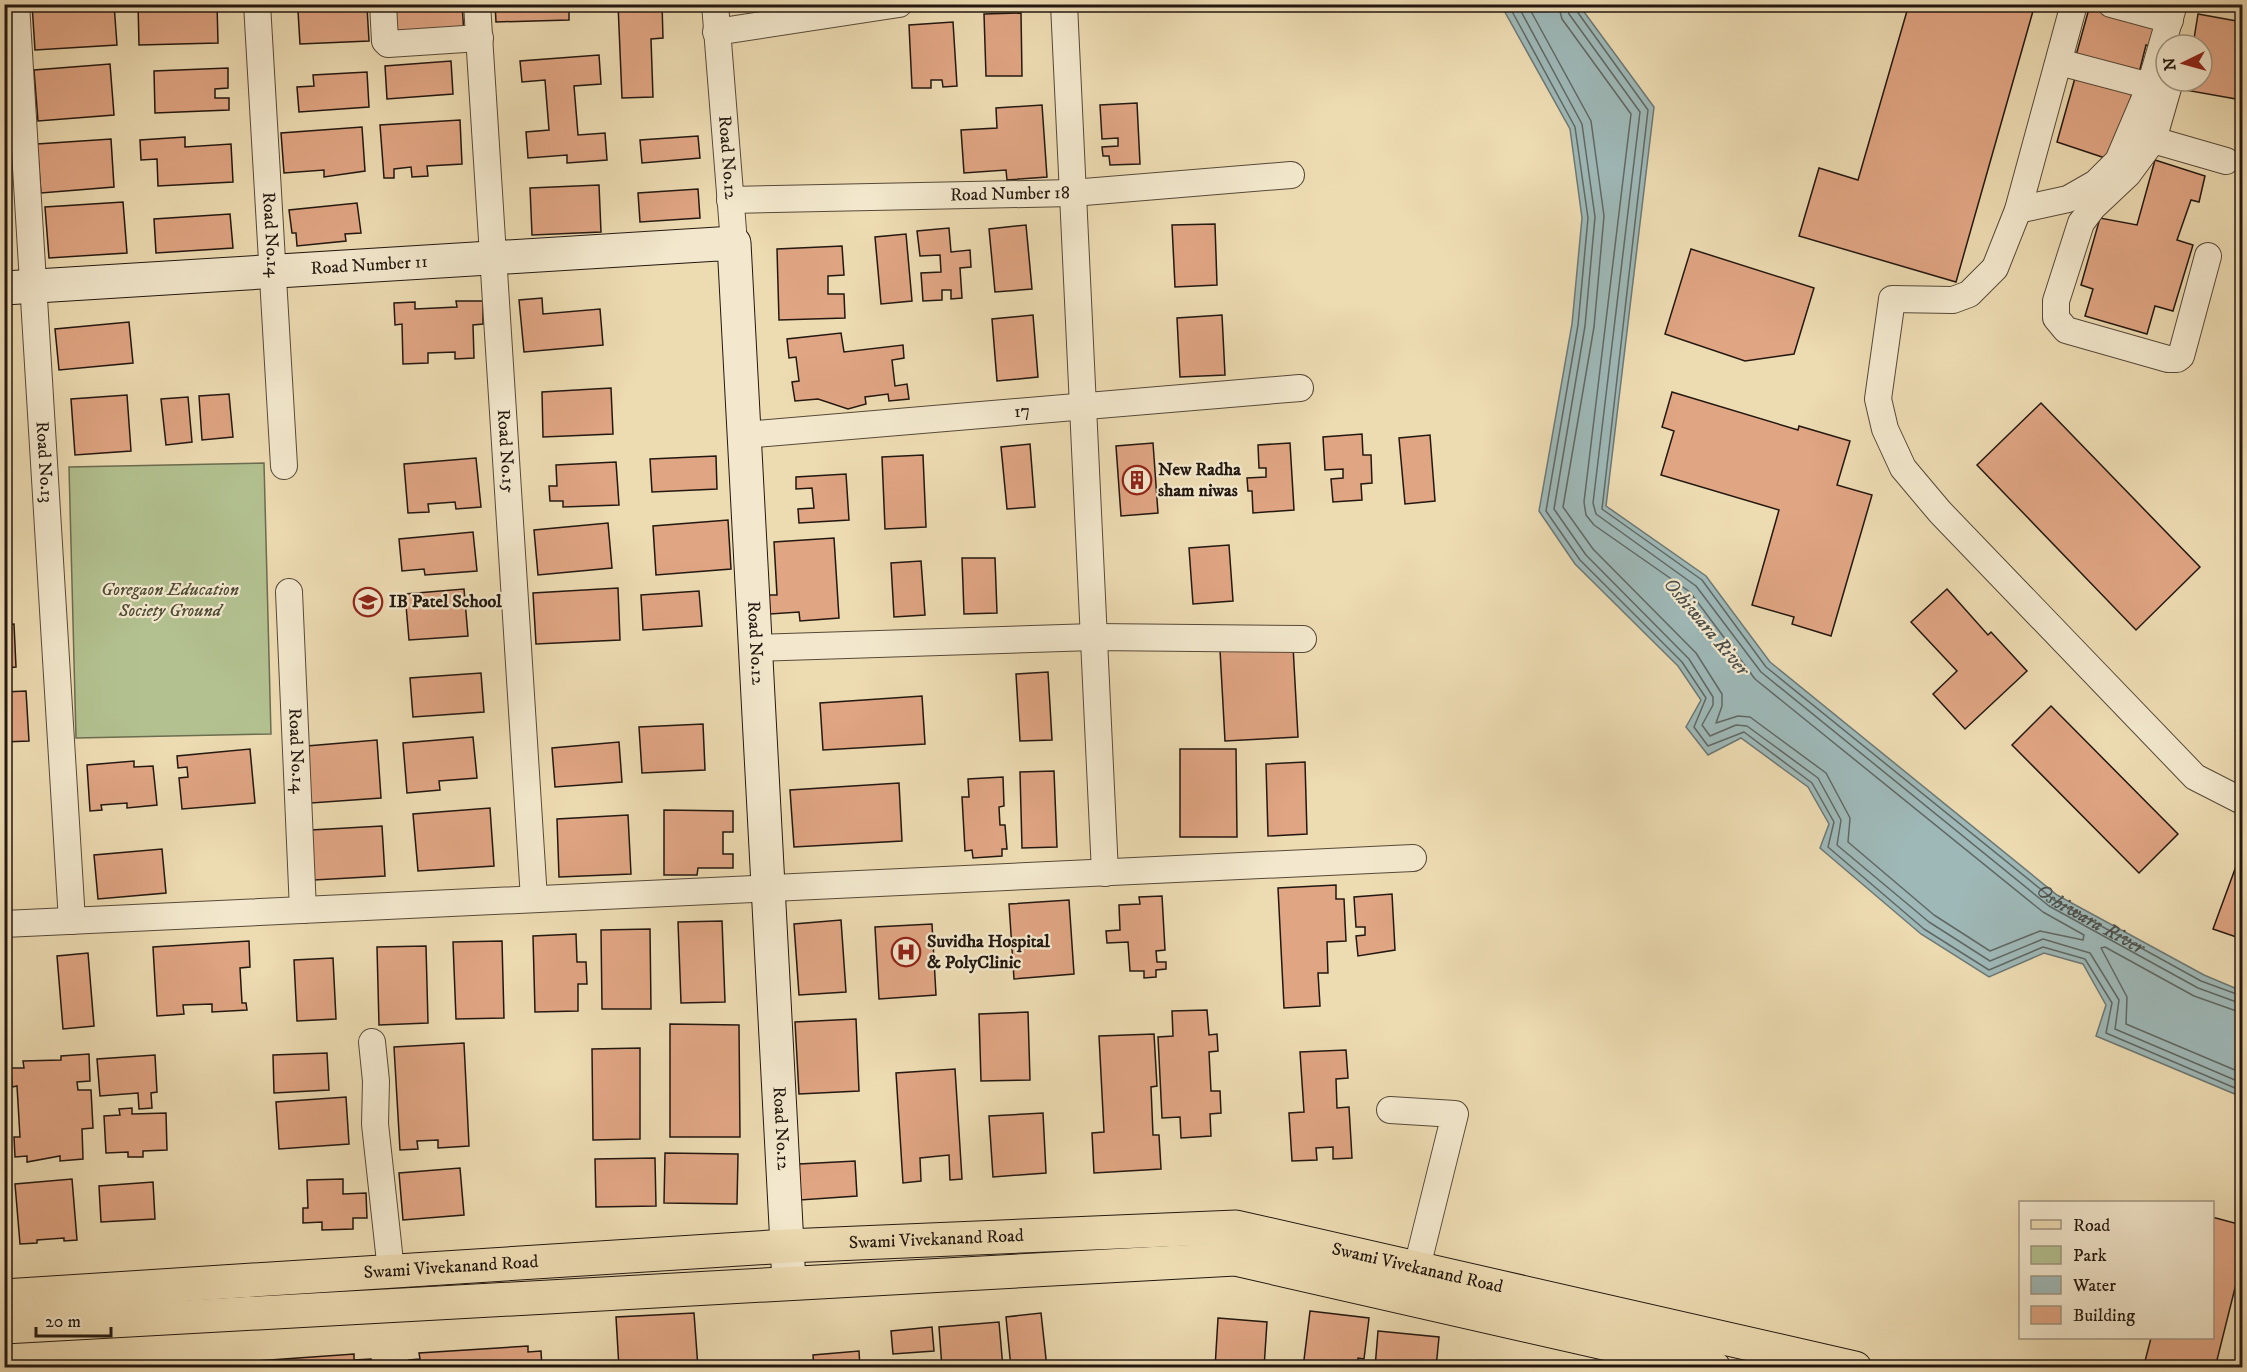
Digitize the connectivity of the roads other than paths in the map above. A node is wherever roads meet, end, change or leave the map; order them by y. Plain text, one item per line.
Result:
1 (16, 4) edge
2 (257, 4) edge
3 (383, 4) edge
4 (465, 4) edge
5 (477, 4) edge
6 (714, 4) edge
7 (899, 4) edge
8 (1064, 4) edge
9 (2074, 4) edge
10 (2111, 4) edge
11 (2192, 4) edge
12 (2172, 12) edge
13 (716, 32) junction
14 (2168, 33) edge
15 (2184, 33) edge
16 (473, 39) junction
17 (2059, 62) junction
18 (2154, 82) edge
19 (2155, 93) edge
20 (2159, 93) edge
21 (2153, 140) junction
22 (2226, 161) dead end
23 (1291, 175) dead end
24 (1072, 194) junction
25 (730, 200) junction
26 (2018, 210) junction
27 (734, 243) junction
28 (2208, 256) dead end
29 (493, 258) junction
30 (272, 271) junction
31 (19, 287) edge
32 (1300, 388) dead end
33 (1083, 408) junction
34 (744, 435) junction
35 (284, 466) dead end
36 (289, 592) dead end
37 (1094, 638) junction
38 (1303, 639) dead end
39 (755, 648) junction
40 (2242, 801) edge
41 (1413, 858) dead end
42 (1105, 873) junction
43 (768, 888) junction
44 (534, 899) junction
45 (303, 910) junction
46 (72, 921) junction
47 (4, 924) edge
48 (372, 1042) dead end
49 (1390, 1110) dead end
50 (787, 1246) junction
51 (1417, 1267) junction
52 (1353, 1269) junction
53 (391, 1271) junction
54 (789, 1283) junction
55 (4, 1296) edge
56 (4, 1327) edge
57 (1714, 1368) edge
58 (1855, 1368) edge

1 - 31 street, Road No.13
2 - 30 street, Road No.14
3 - 16 street
4 - 16 street
5 - 16 street, Road No.15
6 - 13 street, Road No.12
7 - 13 street
8 - 24 street
9 - 17 street
10 - 12 street
11 - 15 street
12 - 14 street
13 - 25 street, Road No.12
16 - 29 street, Road No.15
17 - 18 street
17 - 26 street
19 - 26 street
20 - 21 street
21 - 22 street
21 - 28 street
23 - 24 street, Road Number 18
24 - 25 street, Road Number 18
24 - 33 street
25 - 27 street, Road No.12
26 - 40 street
27 - 29 street, Road Number 11
27 - 34 street, Road No.12
29 - 30 street, Road Number 11
29 - 44 street, Road No.15
30 - 31 street, Road Number 11
30 - 35 street, Road No.14
31 - 46 street, Road No.13
32 - 33 street, 17
33 - 34 street, 17
33 - 37 street
34 - 39 street, Road No.12
36 - 45 street, Road No.14
37 - 38 street
37 - 39 street
37 - 42 street
39 - 43 street, Road No.12
41 - 42 street
42 - 43 street
43 - 44 street
43 - 50 street, Road No.12
44 - 45 street
45 - 46 street
46 - 47 street
48 - 53 street
49 - 51 street
50 - 52 main road, Swami Vivekanand Road
50 - 53 main road, Swami Vivekanand Road
50 - 54 street, Road No.12
51 - 52 main road, Swami Vivekanand Road
51 - 58 main road, Swami Vivekanand Road
52 - 54 main road, Swami Vivekanand Road
52 - 57 main road, Swami Vivekanand Road
53 - 55 main road, Swami Vivekanand Road
54 - 56 main road, Swami Vivekanand Road

